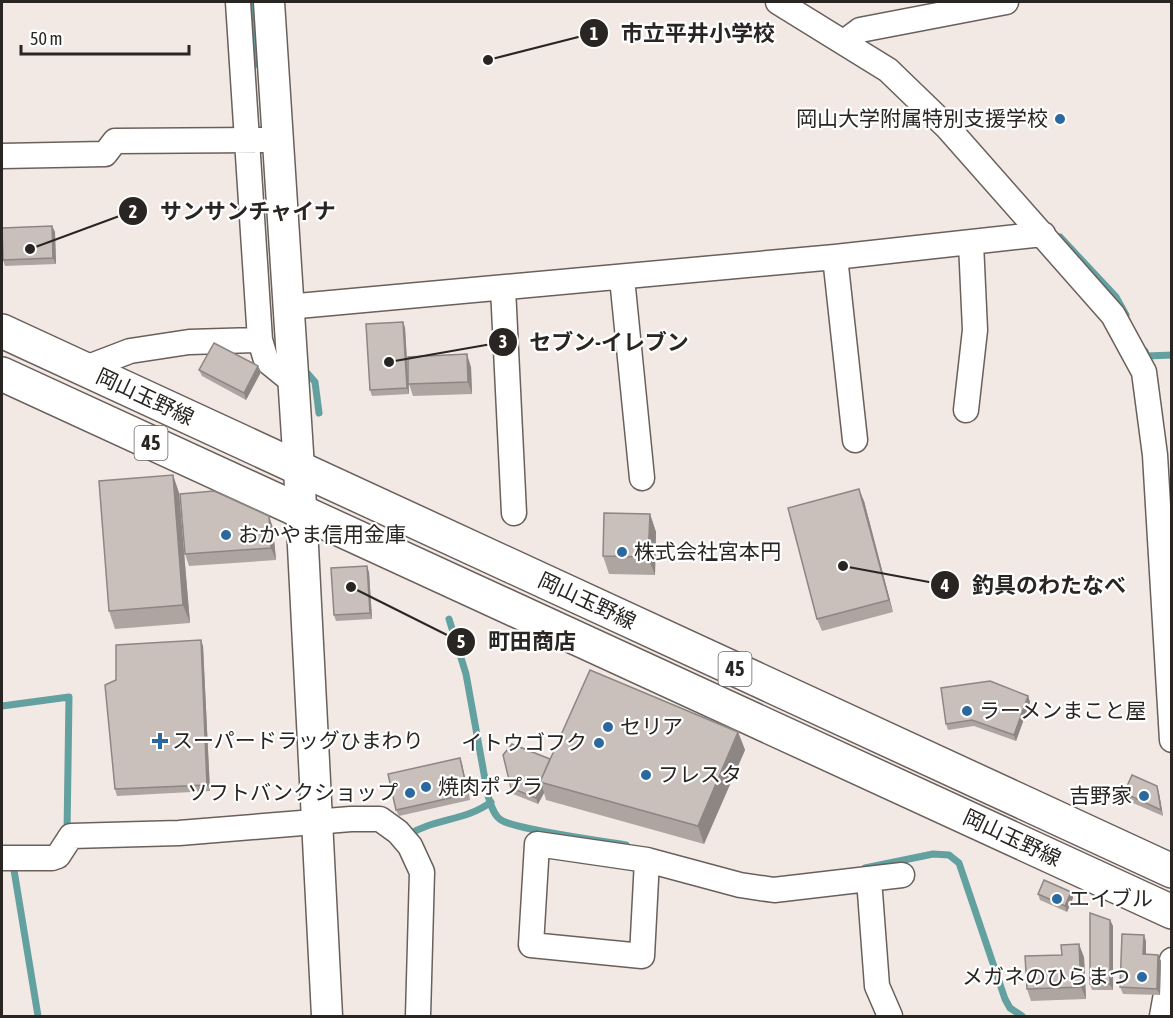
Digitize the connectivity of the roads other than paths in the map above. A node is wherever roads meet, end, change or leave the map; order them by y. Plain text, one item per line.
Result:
1 (238, 2) edge
2 (269, 2) edge
3 (778, 2) edge
4 (1006, 2) edge
5 (844, 42) junction
6 (260, 140) junction
7 (2, 156) edge
8 (1043, 234) junction
9 (970, 243) junction
10 (834, 257) junction
11 (622, 278) junction
12 (503, 288) junction
13 (287, 307) junction
14 (2, 331) edge
15 (260, 340) junction
16 (84, 369) junction
17 (2, 374) edge
18 (293, 382) junction
19 (966, 410) dead end
20 (855, 440) dead end
21 (299, 468) junction
22 (642, 478) dead end
23 (301, 512) junction
24 (514, 513) dead end
25 (1171, 709) edge
26 (1172, 740) edge
27 (318, 822) junction
28 (2, 858) edge
29 (647, 860) junction
30 (1172, 871) edge
31 (902, 875) dead end
32 (869, 879) junction
33 (1172, 912) edge
34 (1172, 960) edge
35 (327, 1017) edge
36 (418, 1017) edge
37 (890, 1017) edge
38 (1162, 1017) edge

1 - 6 street
2 - 6 street
3 - 5 street
4 - 5 street
5 - 8 street
6 - 7 street
6 - 13 street
6 - 15 street
8 - 9 street
8 - 25 street
9 - 10 street
9 - 19 street
10 - 11 street
10 - 20 street
11 - 12 street
11 - 22 street
12 - 13 street
12 - 24 street
13 - 18 street
14 - 16 main road, 岡山玉野線 / 45
15 - 16 street
15 - 18 street
16 - 21 main road, 岡山玉野線 / 45
17 - 23 main road, 岡山玉野線 / 45
18 - 21 street
21 - 23 street
21 - 30 main road, 岡山玉野線 / 45
23 - 27 street
23 - 33 main road, 岡山玉野線 / 45
25 - 26 street
27 - 28 street
27 - 35 street
27 - 36 street
29 - 29 street
29 - 32 street
31 - 32 street
32 - 37 street
34 - 38 street

